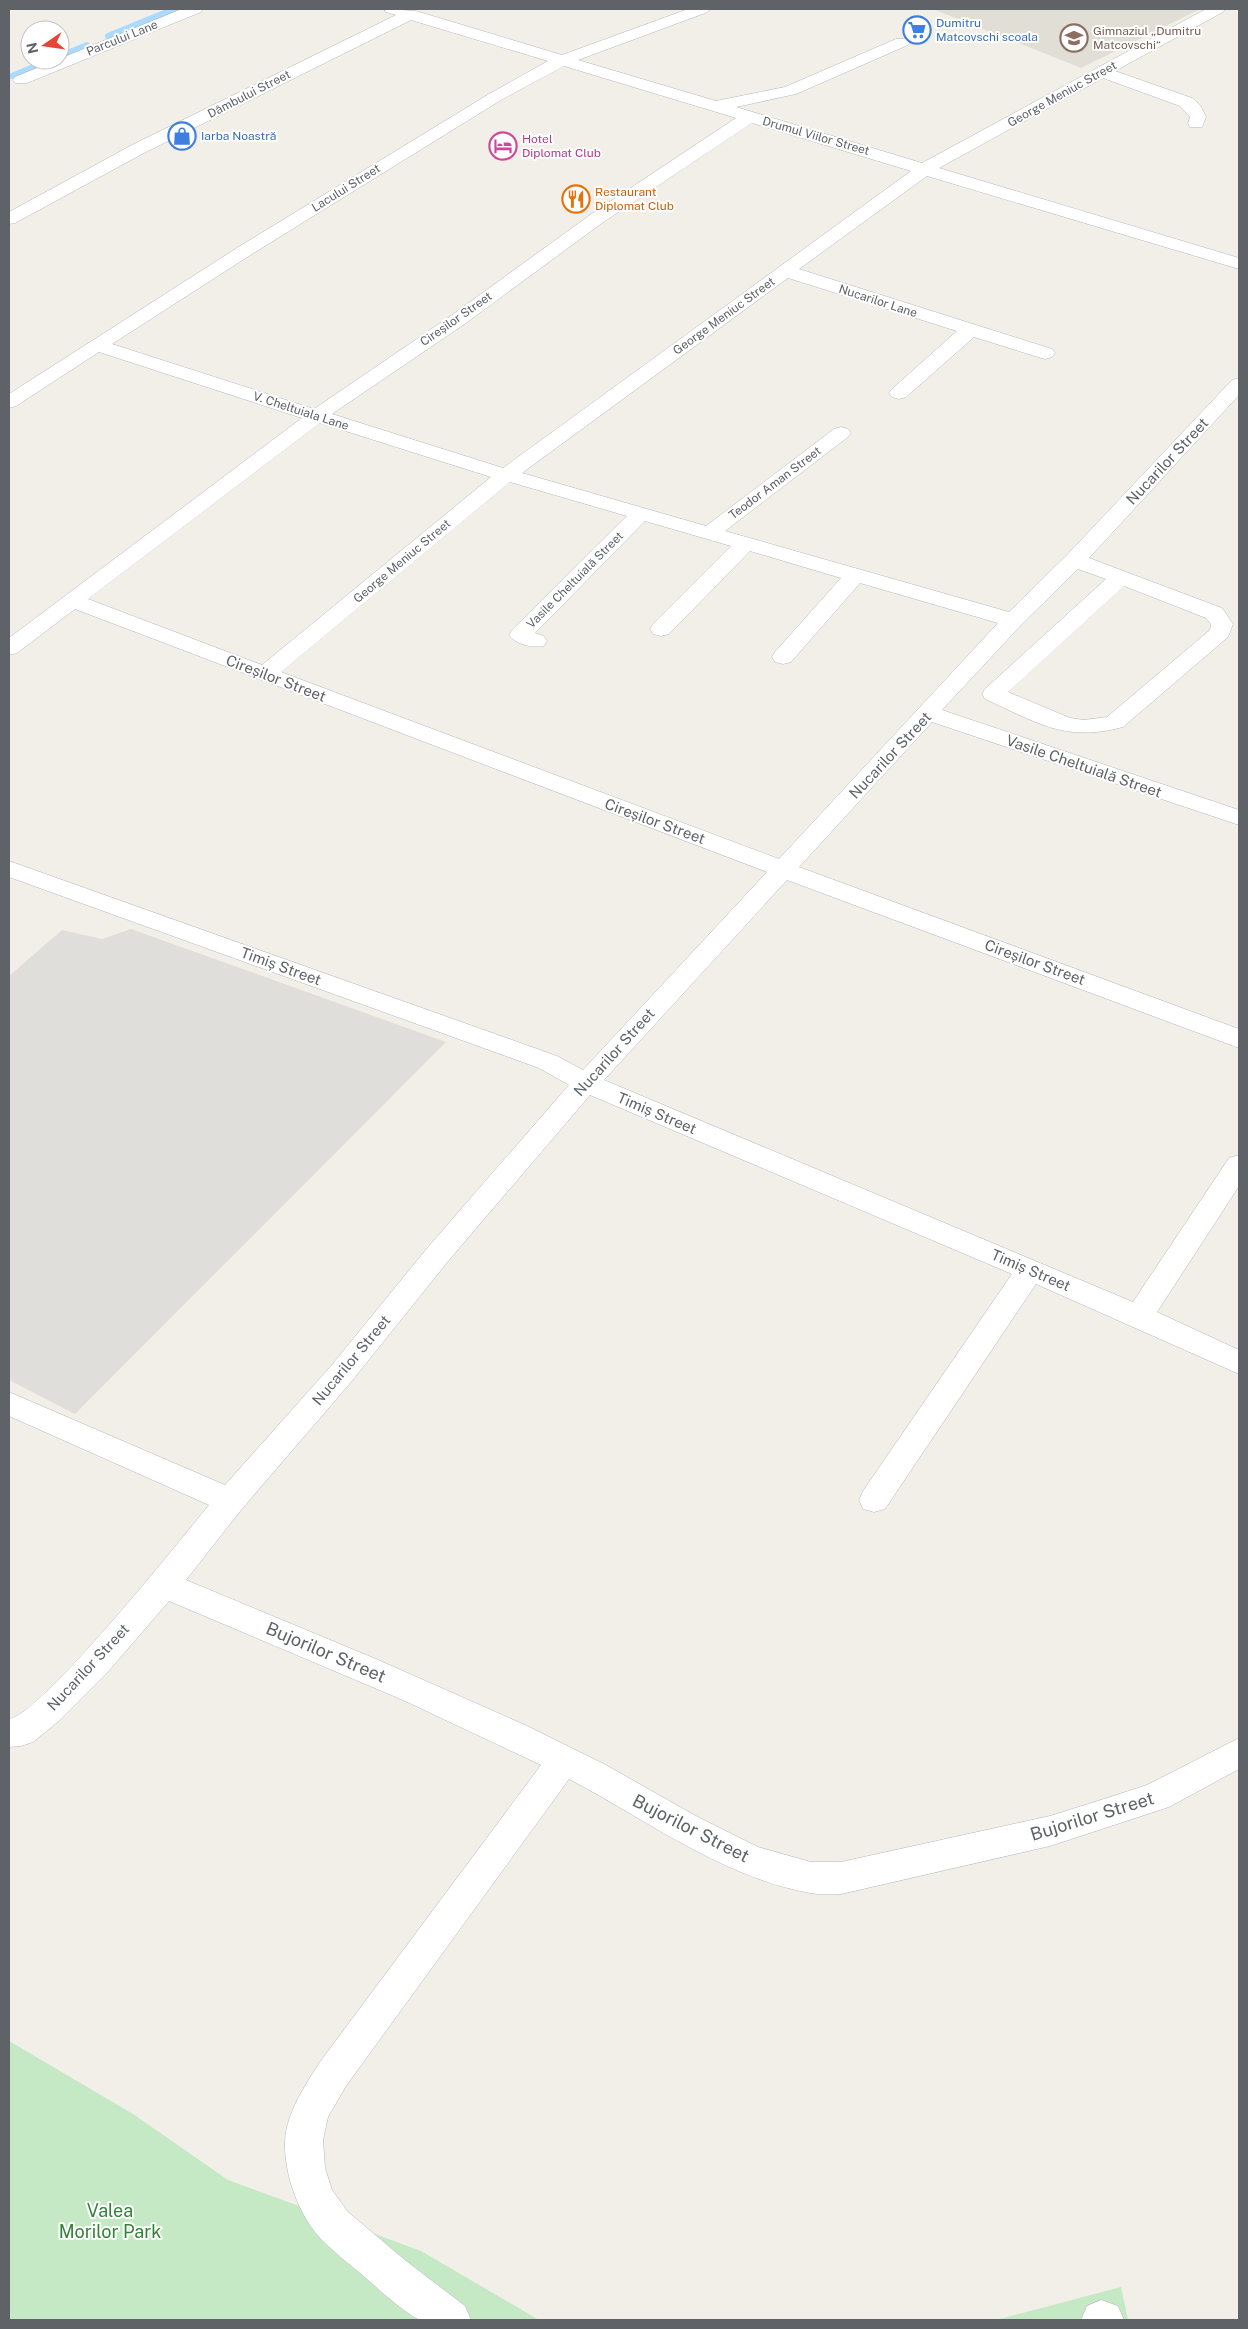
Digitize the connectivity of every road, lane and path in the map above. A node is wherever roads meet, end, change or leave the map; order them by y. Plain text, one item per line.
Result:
1 (195, 9) edge
2 (392, 9) edge
3 (702, 9) edge
4 (1223, 10) edge
5 (410, 14) junction
6 (902, 42) dead end
7 (564, 59) junction
8 (1101, 72) junction
9 (21, 80) dead end
10 (715, 107) junction
11 (749, 117) junction
12 (1196, 123) dead end
13 (926, 168) junction
14 (9, 219) edge
15 (1237, 261) edge
16 (786, 271) junction
17 (970, 330) junction
18 (96, 345) junction
19 (1044, 353) dead end
20 (1239, 384) edge
21 (898, 393) dead end
22 (9, 402) edge
23 (317, 416) junction
24 (841, 433) dead end
25 (506, 475) junction
26 (642, 513) junction
27 (709, 533) junction
28 (746, 544) junction
29 (1075, 560) junction
30 (856, 575) junction
31 (1121, 578) junction
32 (72, 600) junction
33 (1013, 620) junction
34 (661, 629) dead end
35 (536, 641) dead end
36 (9, 648) edge
37 (783, 657) dead end
38 (266, 674) junction
39 (928, 714) junction
40 (1239, 818) edge
41 (9, 868) edge
42 (784, 869) junction
43 (1239, 1038) edge
44 (586, 1083) junction
45 (1239, 1165) edge
46 (1030, 1270) junction
47 (1139, 1316) junction
48 (1239, 1364) edge
49 (9, 1403) edge
50 (874, 1500) dead end
51 (230, 1501) junction
52 (164, 1585) junction
53 (9, 1733) edge
54 (1239, 1752) edge
55 (564, 1760) junction
56 (451, 2320) edge

1 - 9 street, Parcului Lane
2 - 5 street, Drumul Viilor Street
3 - 7 street, Lacului Street
4 - 8 street, George Meniuc Street
5 - 7 street, Drumul Viilor Street
5 - 14 street, Dâmbului Street
6 - 10 street
7 - 10 street, Drumul Viilor Street
7 - 18 street, Lacului Street
8 - 12 street
8 - 13 street, George Meniuc Street
10 - 11 street, Drumul Viilor Street
11 - 13 street, Drumul Viilor Street
11 - 23 street, Cireșilor Street
13 - 15 street, Drumul Viilor Street
13 - 16 street, George Meniuc Street
16 - 17 street, Nucarilor Lane
16 - 25 street, George Meniuc Street
17 - 19 street, Nucarilor Lane
17 - 21 street
18 - 22 street, Lacului Street
18 - 23 street, V. Cheltuiala Lane
20 - 29 street, Nucarilor Street
23 - 25 street, V. Cheltuiala Lane
23 - 32 street, Cireșilor Street
24 - 27 street, Teodor Aman Street
25 - 26 street, Vasile Cheltuială Street
25 - 38 street, George Meniuc Street
26 - 27 street, Vasile Cheltuială Street
26 - 35 street, Vasile Cheltuială Street
27 - 28 street, Vasile Cheltuială Street
28 - 30 street, Vasile Cheltuială Street
28 - 34 street
29 - 31 street
29 - 33 street, Nucarilor Street
30 - 33 street, Vasile Cheltuială Street
30 - 37 street
31 - 31 street
32 - 36 street, Cireșilor Street
32 - 38 street, Cireșilor Street
33 - 39 street, Nucarilor Street
38 - 42 street, Cireșilor Street
39 - 40 street, Vasile Cheltuială Street
39 - 42 street, Nucarilor Street
41 - 44 street, Timiș Street
42 - 43 street, Cireșilor Street
42 - 44 street, Nucarilor Street
44 - 46 street, Timiș Street
44 - 51 street, Nucarilor Street
45 - 47 street
46 - 47 street, Timiș Street
46 - 50 street
47 - 48 street, Timiș Street
49 - 51 street
51 - 52 street, Nucarilor Street
52 - 53 street, Nucarilor Street
52 - 55 street, Bujorilor Street
54 - 55 street, Bujorilor Street
55 - 56 street

